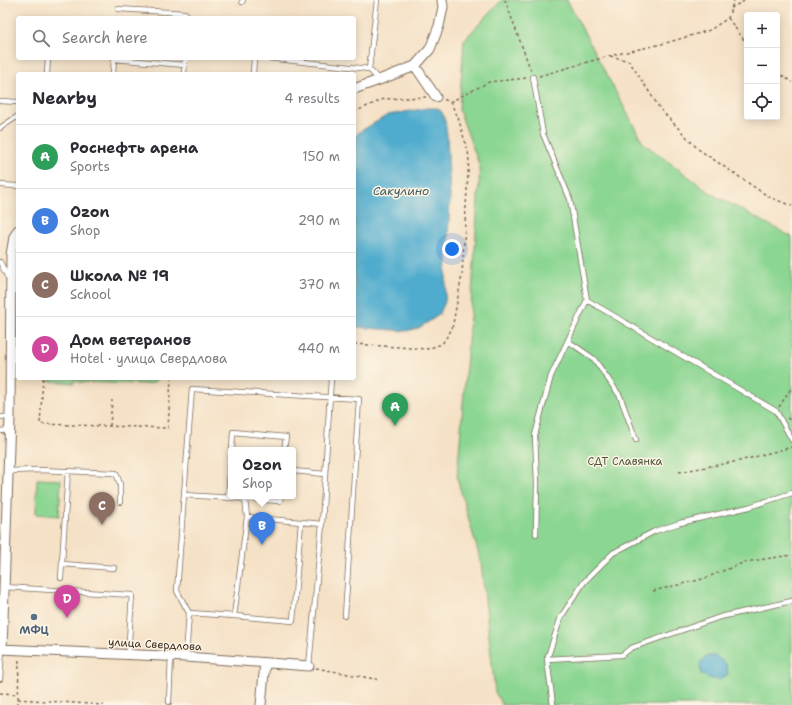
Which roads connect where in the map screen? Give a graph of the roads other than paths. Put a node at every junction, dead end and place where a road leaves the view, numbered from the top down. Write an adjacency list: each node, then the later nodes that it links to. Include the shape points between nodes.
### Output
1 (377, 0): 13 (lane)
2 (442, 0): 12 (street, via 443,7 437,32 430,49)
3 (118, 9): 4 (lane, via 185,12)
4 (188, 16)
5 (48, 60): 14 (lane)
6 (114, 60): 15 (lane)
7 (126, 60): 11 (lane)
8 (185, 60): 11 (lane)
9 (254, 60): 17 (lane)
10 (286, 60): 13 (lane)
11 (184, 65): 16 (lane)
12 (415, 66): 19 (street); 21 (street)
13 (369, 69): 19 (lane)
14 (48, 72)
15 (113, 72)
16 (184, 72)
17 (253, 72)
18 (534, 77): 31 (lane, via 543,134 570,200)
19 (379, 80): 20 (street)
20 (356, 88)
21 (436, 97)
22 (0, 101): 23 (lane)
23 (16, 102)
24 (16, 117): 25 (lane)
25 (0, 128)
26 (0, 185): 27 (lane)
27 (16, 186)
28 (16, 234): 30 (street, via 11,255)
29 (0, 262): 30 (lane)
30 (11, 283): 36 (street)
31 (587, 300): 32 (lane); 40 (lane, via 776,411)
32 (568, 341): 39 (lane, via 594,359 620,396); 56 (lane, via 551,376 535,435)
33 (331, 380): 34 (lane)
34 (330, 397): 46 (lane); 48 (lane, via 192,389); 64 (lane, via 359,399)
35 (0, 417): 36 (lane)
36 (10, 417): 37 (street)
37 (10, 430): 38 (lane); 44 (street)
38 (0, 431)
39 (636, 440)
40 (792, 440)
41 (232, 447): 42 (lane, via 233,432 286,436)
42 (284, 447)
43 (68, 470): 44 (lane); 52 (lane, via 116,473 120,484); 57 (lane)
44 (9, 471): 60 (street)
45 (296, 471): 46 (lane)
46 (325, 474): 55 (lane)
47 (792, 493): 69 (lane, via 655,531 614,553 584,582 562,617)
48 (184, 495): 49 (lane); 62 (lane, via 177,591)
49 (228, 498)
50 (245, 499): 51 (lane); 53 (lane)
51 (280, 499)
52 (120, 502)
53 (247, 517): 54 (lane); 63 (lane)
54 (301, 522): 55 (lane); 63 (lane, via 294,621)
55 (322, 524): 71 (lane)
56 (536, 534)
57 (62, 564): 58 (lane); 59 (lane)
58 (114, 568)
59 (61, 578)
60 (4, 586): 65 (street); 66 (lane, via 132,595)
61 (792, 601): 69 (lane, via 720,617 631,648 622,655)
62 (189, 613): 63 (lane); 68 (lane)
63 (234, 616)
64 (345, 616)
65 (1, 649): 66 (street, улица Свердлова); 72 (lane)
66 (128, 654): 67 (street, улица Свердлова)
67 (171, 656): 68 (street, улица Свердлова); 73 (lane)
68 (186, 657): 70 (street, улица Свердлова)
69 (547, 659): 75 (lane)
70 (266, 663): 71 (street, улица Свердлова); 74 (street)
71 (309, 666)
72 (0, 679)
73 (169, 702)
74 (261, 705)
75 (553, 705)

